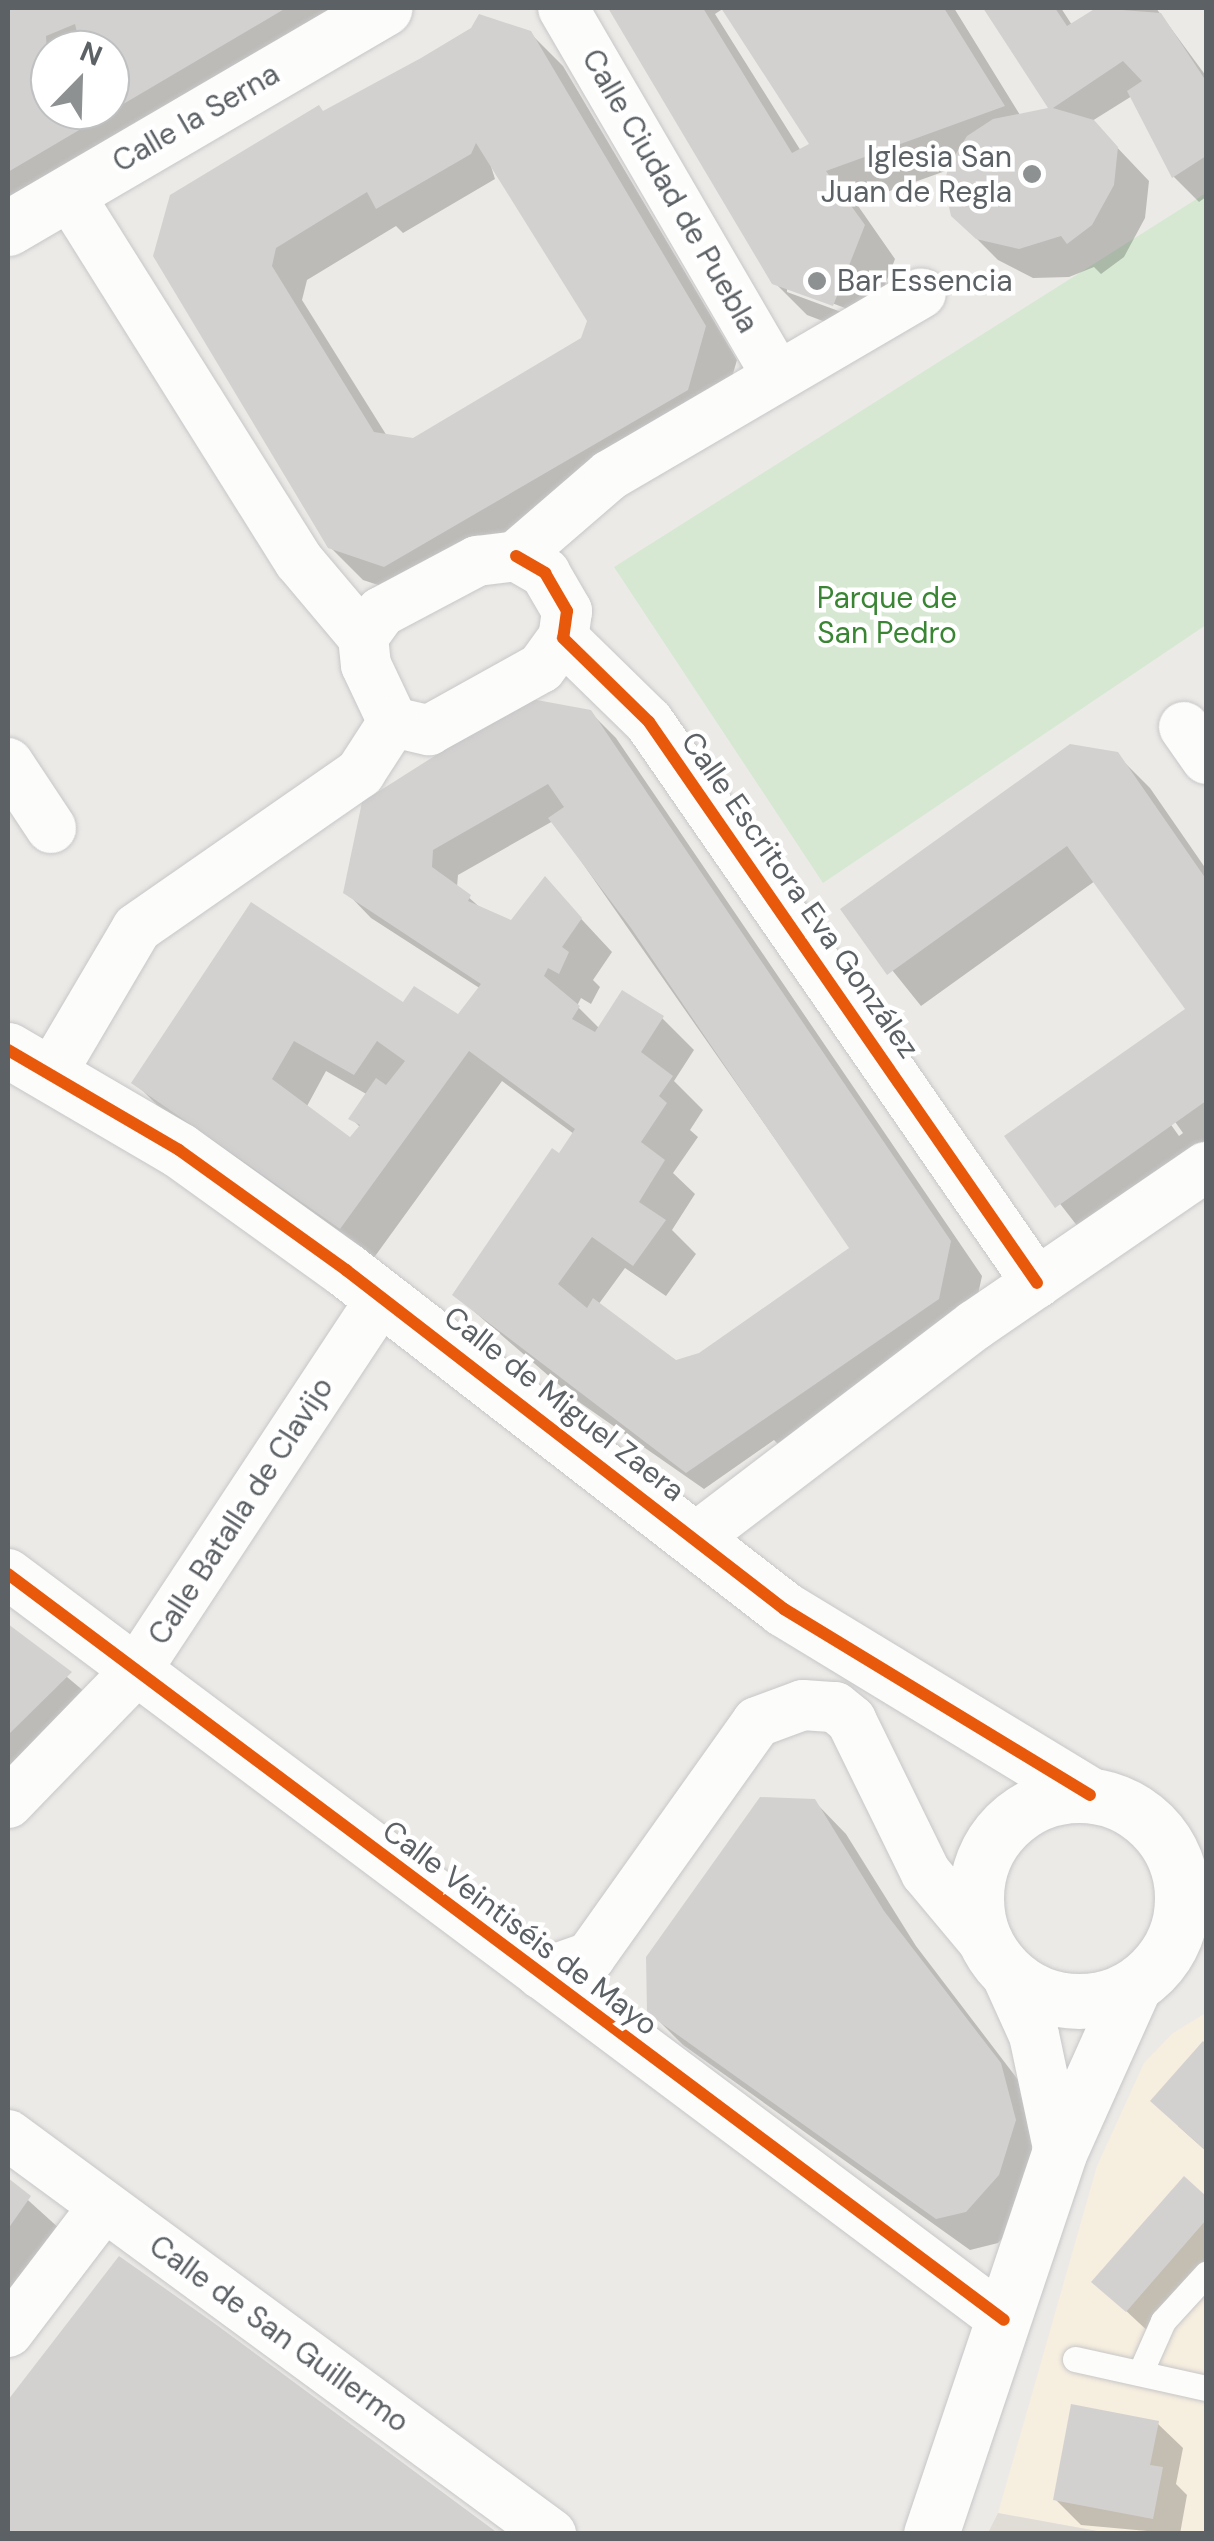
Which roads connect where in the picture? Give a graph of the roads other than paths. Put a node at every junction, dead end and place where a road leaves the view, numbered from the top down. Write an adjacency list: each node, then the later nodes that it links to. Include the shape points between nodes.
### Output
1 (385, 8): 3 (street, Calle la Serna)
2 (563, 8): 6 (street, Calle Ciudad de Puebla)
3 (68, 194): 4 (street, Calle la Serna); 8 (street, via 299,561)
4 (8, 228)
5 (921, 293): 6 (street)
6 (776, 375): 7 (street, via 610,475)
7 (516, 556): 8 (street, via 477,561 381,612); 9 (street, via 546,573 566,611)
8 (363, 636): 10 (street, via 366,665)
9 (563, 638): 10 (street, via 542,668 429,730); 15 (street, Calle Escritora Eva González, via 649,722)
10 (393, 722): 13 (street, via 360,772 137,928)
11 (8, 763): 12 (street)
12 (51, 828)
13 (29, 1062): 16 (street, Calle de Miguel Zaera, via 179,1150)
14 (1206, 1167): 15 (street)
15 (1037, 1283): 17 (street)
16 (382, 1297): 17 (street, Calle de Miguel Zaera); 19 (street, Calle Batalla de Clavijo)
17 (694, 1539): 20 (street, Calle de Miguel Zaera, via 838,1646)
18 (8, 1574): 19 (street, Calle Veintiséis de Mayo)
19 (135, 1672): 21 (street, Calle Batalla de Clavijo); 26 (street, Calle Veintiséis de Mayo)
20 (1090, 1795): 22 (street, via 1123,1805); 24 (street, via 1029,1808 985,1853 976,1883)
21 (8, 1803)
22 (1150, 1824): 23 (street); 27 (street, via 1180,1875 1182,1904 1177,1933)
23 (1206, 1850)
24 (996, 1958): 26 (street, via 926,1873 851,1720 835,1708 803,1705 758,1722 590,1957); 27 (street, via 1056,1999 1086,2001); 29 (street, via 1034,2035)
25 (1206, 1962): 27 (street)
26 (541, 1974): 32 (street, Calle Veintiséis de Mayo)
27 (1138, 1983): 29 (street)
28 (8, 2134): 30 (street, Calle de San Guillermo)
29 (1059, 2153): 32 (street)
30 (104, 2206): 33 (street); 37 (street, Calle de San Guillermo)
31 (1206, 2274): 35 (lane, via 1162,2321)
32 (1004, 2320): 38 (street)
33 (8, 2332)
34 (1076, 2360): 35 (lane)
35 (1140, 2373): 36 (lane)
36 (1206, 2388)
37 (551, 2534)
38 (931, 2534)

